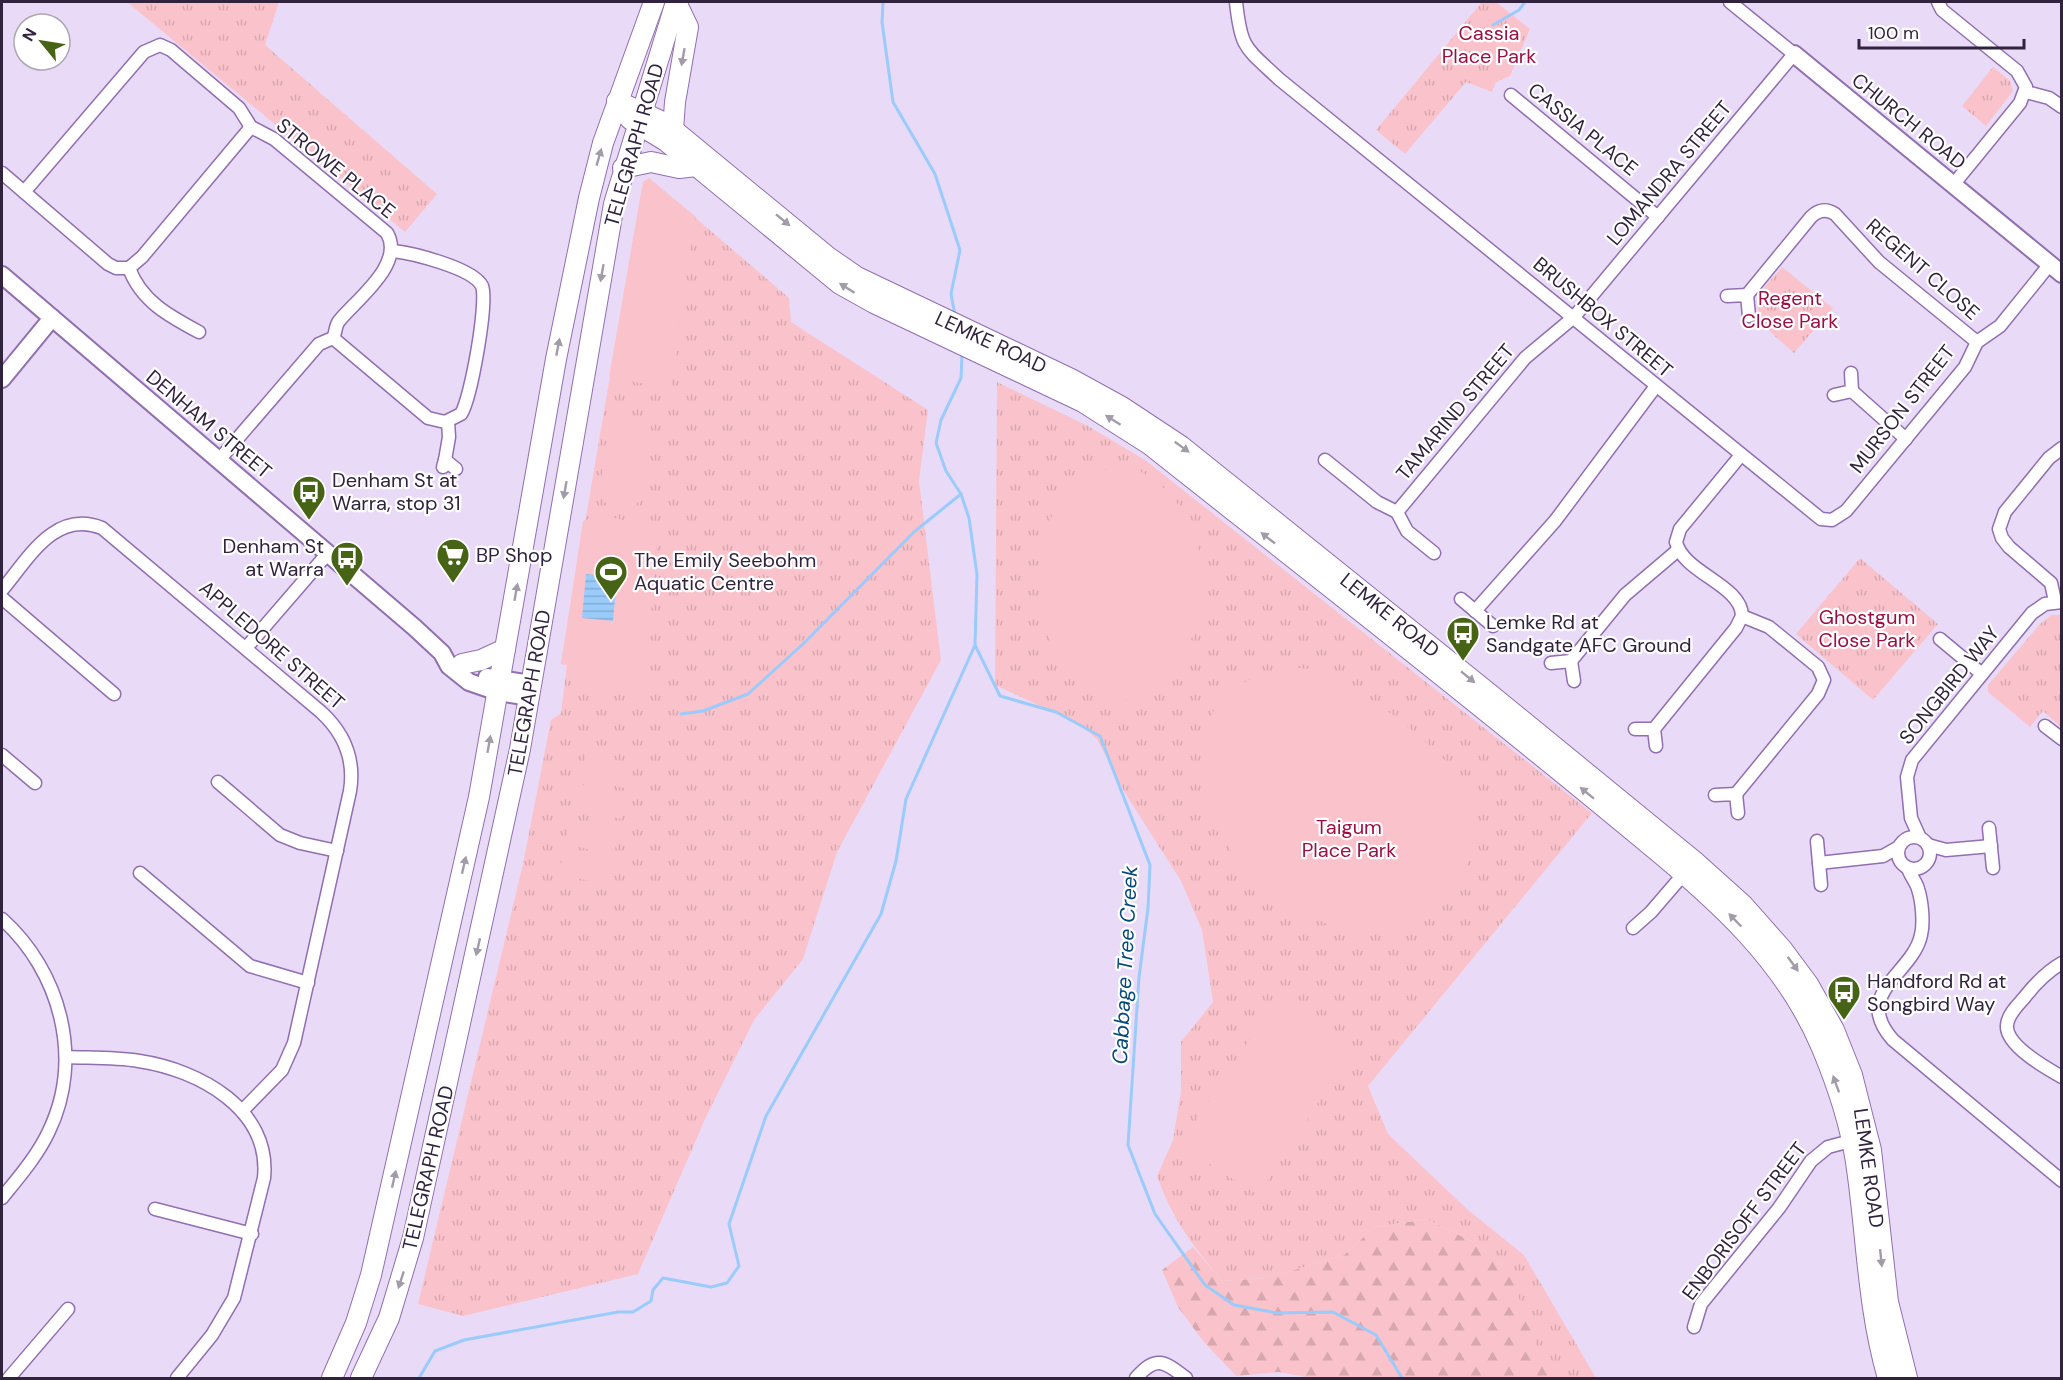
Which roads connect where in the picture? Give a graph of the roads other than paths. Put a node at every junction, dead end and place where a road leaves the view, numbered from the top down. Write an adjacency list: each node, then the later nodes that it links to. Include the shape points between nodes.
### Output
1 (654, 2): 9 (main road, TELEGRAPH ROAD)
2 (676, 2): 11 (main road, TELEGRAPH ROAD); 13 (main road, one-way to 13, via 688,27)
3 (1236, 2): 28 (street, BRUSHBOX STREET, via 1244,45 1278,79)
4 (1730, 2): 6 (street, CHURCH ROAD)
5 (1938, 2): 7 (street, via 1942,10 2021,75)
6 (1794, 54): 17 (street, CHURCH ROAD); 19 (street, LOMANDRA STREET)
7 (2026, 92): 10 (street, via 2049,98); 17 (street)
8 (1511, 95): 19 (street, CASSIA PLACE)
9 (615, 106): 11 (main road, LEMKE ROAD); 59 (main road, TELEGRAPH ROAD, one-way to 9, via 564,315 594,175)
10 (2061, 107)
11 (640, 117): 13 (main road, LEMKE ROAD); 14 (main road, LEMKE ROAD); 15 (main road, TELEGRAPH ROAD)
12 (251, 127): 18 (street, via 239,108 214,86 171,50 156,45 144,52); 20 (street, STROWE PLACE, via 274,139 384,229); 21 (street, STROWE PLACE)
13 (673, 130): 26 (main road, LEMKE ROAD, one-way to 26, via 828,257)
14 (696, 166): 15 (main road, via 679,168 651,162); 26 (main road, LEMKE ROAD, one-way to 14, via 859,295 820,270)
15 (623, 168): 67 (main road, TELEGRAPH ROAD, one-way to 67)
16 (2, 173): 18 (street)
17 (1953, 184): 22 (street, CHURCH ROAD)
18 (24, 192): 21 (street, via 108,264)
19 (1658, 217): 28 (street, LOMANDRA STREET)
20 (393, 251): 31 (street, STROWE PLACE, via 386,268 338,323); 38 (street, via 412,253 469,274 484,291 466,404 461,414)
21 (129, 268): 30 (street, via 143,294 170,316)
22 (2056, 269): 32 (street, MURSON STREET, via 2000,326)
23 (2, 275): 29 (street, DENHAM STREET)
24 (1747, 295): 25 (street); 27 (street); 32 (street, REGENT CLOSE, via 1811,217 1827,210 1879,262)
25 (1726, 296)
26 (892, 304): 90 (main road, LEMKE ROAD, via 1004,356 1149,444)
27 (1749, 316)
28 (1574, 317): 35 (street, BRUSHBOX STREET); 45 (street, TAMARIND STREET, via 1525,358)
29 (52, 318): 34 (street); 42 (street, DENHAM STREET)
30 (199, 332)
31 (333, 338): 38 (street, via 424,415 437,422); 42 (street, STROWE PLACE, via 319,344)
32 (1977, 342): 39 (street, MURSON STREET, via 1968,363)
33 (1851, 373): 36 (street)
34 (2, 380)
35 (1656, 386): 41 (street, BRUSHBOX STREET); 54 (street, via 1555,521)
36 (1852, 391): 37 (street); 39 (street)
37 (1834, 395)
38 (448, 422): 44 (street, via 444,464)
39 (1906, 439): 46 (street, MURSON STREET, via 1846,511)
40 (2061, 448): 53 (street, via 2005,512 1999,529 2009,547 2049,580)
41 (1741, 454): 46 (street, BRUSHBOX STREET, via 1812,514); 47 (street, via 1680,529 1676,538)
42 (219, 460): 48 (street, DENHAM STREET)
43 (1324, 460): 45 (street, via 1377,502)
44 (456, 470)
45 (1396, 512): 49 (street, via 1407,531)
46 (1829, 520)
47 (1678, 550): 55 (street, via 1736,599); 61 (street, via 1625,595)
48 (328, 553): 58 (street); 60 (street, DENHAM STREET)
49 (1434, 553)
50 (2, 590): 58 (street, APPLEDORE STREET, via 52,532 73,524 95,525 115,536)
51 (2, 598): 68 (street)
52 (1461, 600): 54 (street)
53 (2058, 602): 64 (street, SONGBIRD WAY, via 2036,610)
54 (1475, 611): 56 (street)
55 (1742, 616): 71 (street); 77 (street, via 1769,627 1818,668 1824,680 1818,694)
56 (1493, 626)
57 (1940, 639): 64 (street)
58 (246, 648): 85 (street, APPLEDORE STREET, via 329,719 346,746 352,779)
59 (505, 649): 63 (main road); 66 (main road, TELEGRAPH ROAD)
60 (442, 653): 63 (street, DENHAM STREET); 66 (street, DENHAM STREET, via 449,666 474,685)
61 (1571, 661): 62 (street); 65 (street)
62 (1551, 663)
63 (462, 664): 66 (street, DENHAM STREET)
64 (1982, 674): 80 (street, SONGBIRD WAY, via 1909,766)
65 (1574, 681)
66 (499, 686): 67 (street, DENHAM STREET); 111 (main road, TELEGRAPH ROAD, one-way to 66, via 356,1323 381,1236 479,797)
67 (530, 691): 112 (main road, TELEGRAPH ROAD, one-way to 112, via 491,890 405,1268 389,1318)
68 (114, 694)
69 (2045, 726): 72 (street)
70 (1635, 729): 71 (street)
71 (1654, 729): 73 (street)
72 (2061, 739)
73 (1656, 746)
74 (2, 755): 76 (street)
75 (218, 782): 85 (street, via 280,835)
76 (34, 783)
77 (1736, 794): 78 (street); 79 (street)
78 (1715, 795)
79 (1738, 813)
80 (1911, 818): 83 (street, SONGBIRD WAY); 87 (street, SONGBIRD WAY)
81 (1989, 828): 84 (street)
82 (1816, 841): 88 (street)
83 (1924, 842): 86 (street); 87 (street); 89 (street)
84 (1991, 846): 86 (street); 91 (street)
85 (337, 850): 98 (street, APPLEDORE STREET)
86 (1946, 850): 89 (street)
87 (1904, 853): 88 (street); 89 (street); 94 (street)
88 (1819, 863): 93 (street)
89 (1926, 863): 94 (street)
90 (1689, 867): 96 (street); 102 (main road, LEMKE ROAD, via 1787,984 1820,1044)
91 (1993, 868)
92 (140, 873): 98 (street, via 250,966)
93 (1821, 885)
94 (1918, 888): 103 (street, via 1921,938 1885,987 1880,1012 1886,1029 1893,1041)
95 (2, 918): 99 (street, via 33,954 51,986 61,1017)
96 (1633, 928)
97 (2061, 963): 100 (street, via 2035,985 2007,1023 2009,1037 2016,1045)
98 (308, 984): 101 (street, APPLEDORE STREET, via 287,1063)
99 (66, 1057): 101 (street, via 128,1060 170,1069 212,1088); 104 (street, via 63,1087 48,1133)
100 (2061, 1077)
101 (242, 1111): 106 (street, via 260,1138 265,1165)
102 (1860, 1139): 108 (street, ENBORISOFF STREET, via 1828,1148 1811,1161 1779,1208 1701,1304); 115 (main road, LEMKE ROAD, via 1873,1322); 116 (main road, LEMKE ROAD, one-way to 116, via 1888,1302)
103 (2061, 1181)
104 (2, 1198)
105 (155, 1209): 106 (street)
106 (252, 1234): 110 (street, via 228,1311)
107 (68, 1309): 109 (street)
108 (1694, 1327)
109 (9, 1378)
110 (177, 1378)
111 (332, 1378)
112 (361, 1378)
113 (1136, 1378): 114 (street, via 1157,1362 1167,1364)
114 (1186, 1378)
115 (1888, 1378)
116 (1907, 1378)

